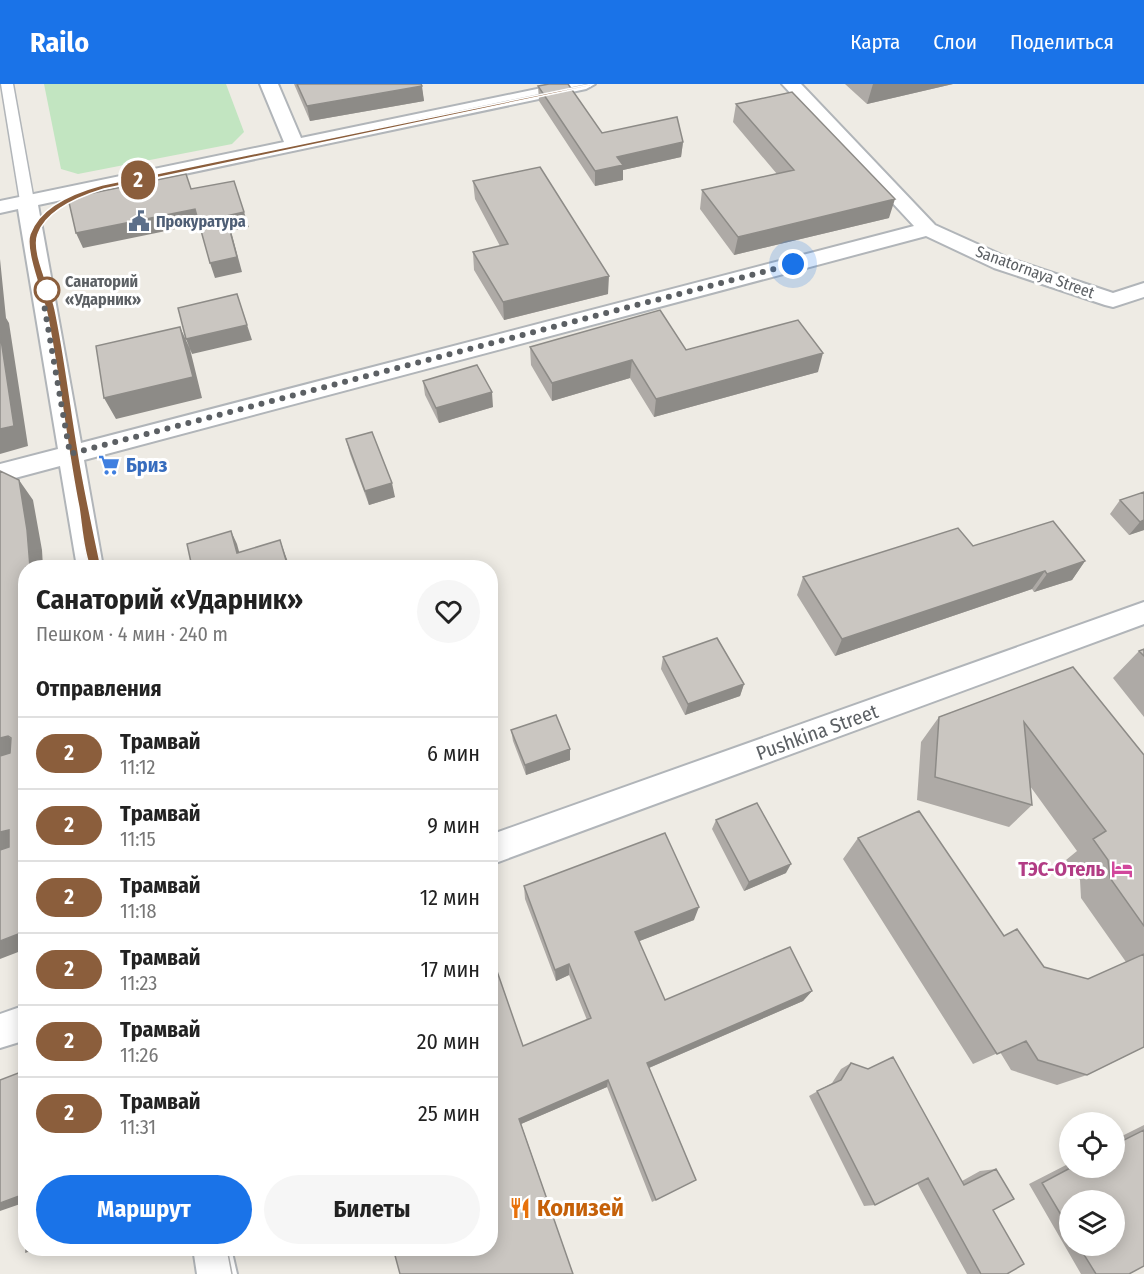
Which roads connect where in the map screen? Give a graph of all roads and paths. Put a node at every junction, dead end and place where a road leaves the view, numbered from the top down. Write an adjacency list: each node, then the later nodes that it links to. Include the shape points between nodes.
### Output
1 (7, 84): 6 (street)
2 (269, 84): 5 (street)
3 (586, 84): 5 (street)
4 (791, 84): 8 (street, Sanatornaya Street)
5 (295, 145): 6 (street)
6 (27, 201): 7 (street); 10 (street)
7 (0, 207)
8 (928, 229): 9 (street, Sanatornaya Street, via 1001,263 1113,300); 10 (street)
9 (1144, 290)
10 (70, 454): 11 (street); 12 (street)
11 (0, 473)
12 (89, 560)
13 (1144, 613): 14 (street, Pushkina Street)
14 (498, 847)
15 (18, 1025): 16 (street)
16 (0, 1032)
17 (214, 1256): 18 (street)
18 (217, 1274)

